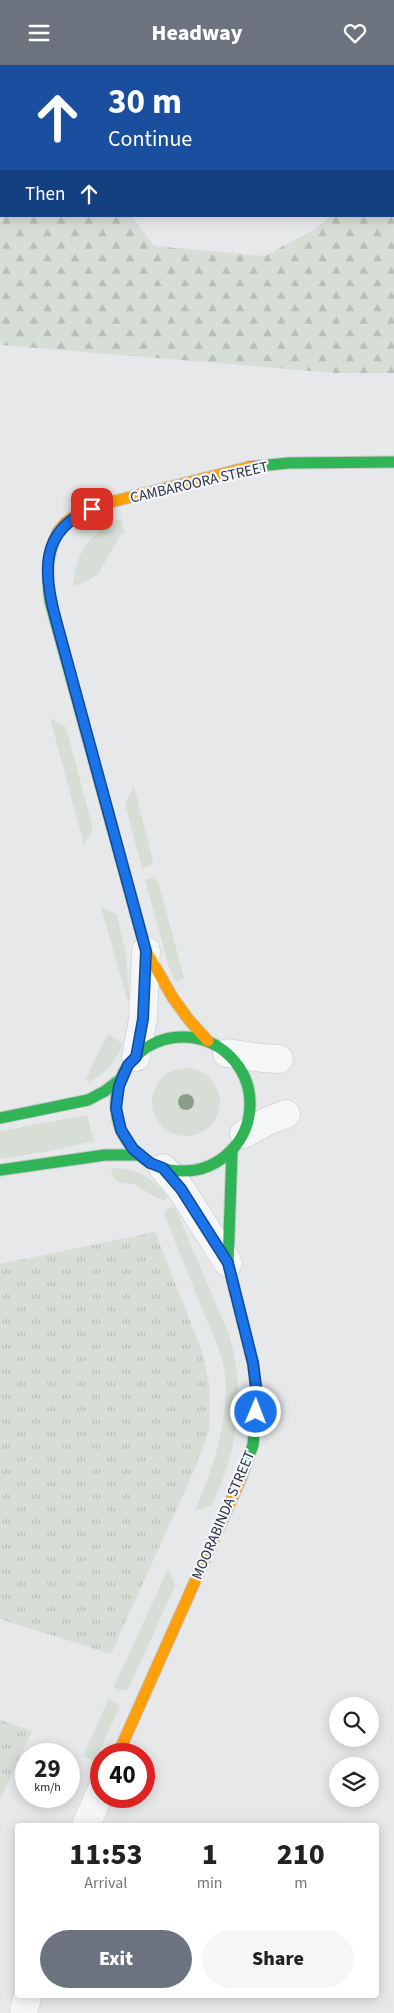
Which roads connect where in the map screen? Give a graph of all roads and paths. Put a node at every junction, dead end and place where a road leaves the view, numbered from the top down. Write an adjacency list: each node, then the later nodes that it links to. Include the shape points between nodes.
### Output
1 (394, 462): 2 (street, CAMBAROORA STREET, via 289,463 250,467 103,504 65,523 54,541 48,561 50,601)
2 (146, 951): 3 (street, CAMBAROORA STREET, via 168,993 191,1024); 5 (street, CAMBAROORA STREET, via 143,1019)
3 (217, 1047): 4 (street); 5 (street, via 186,1037 164,1039 144,1049); 8 (street, via 242,1070 250,1090 250,1113)
4 (279, 1059)
5 (129, 1068): 7 (street, via 105,1091 88,1100); 9 (street, via 119,1086 116,1108 121,1130 133,1149)
6 (286, 1114): 8 (street, via 268,1121)
7 (0, 1119)
8 (238, 1143): 9 (street, via 214,1165 193,1171 171,1171); 11 (street, MOORABINDA STREET)
9 (151, 1161): 10 (street, via 105,1155); 11 (street, via 181,1189)
10 (0, 1170)
11 (228, 1263): 12 (street, MOORABINDA STREET, via 253,1363 257,1395 253,1445 237,1491)
12 (123, 1743)
13 (94, 1808): 14 (street)
14 (87, 1823)

